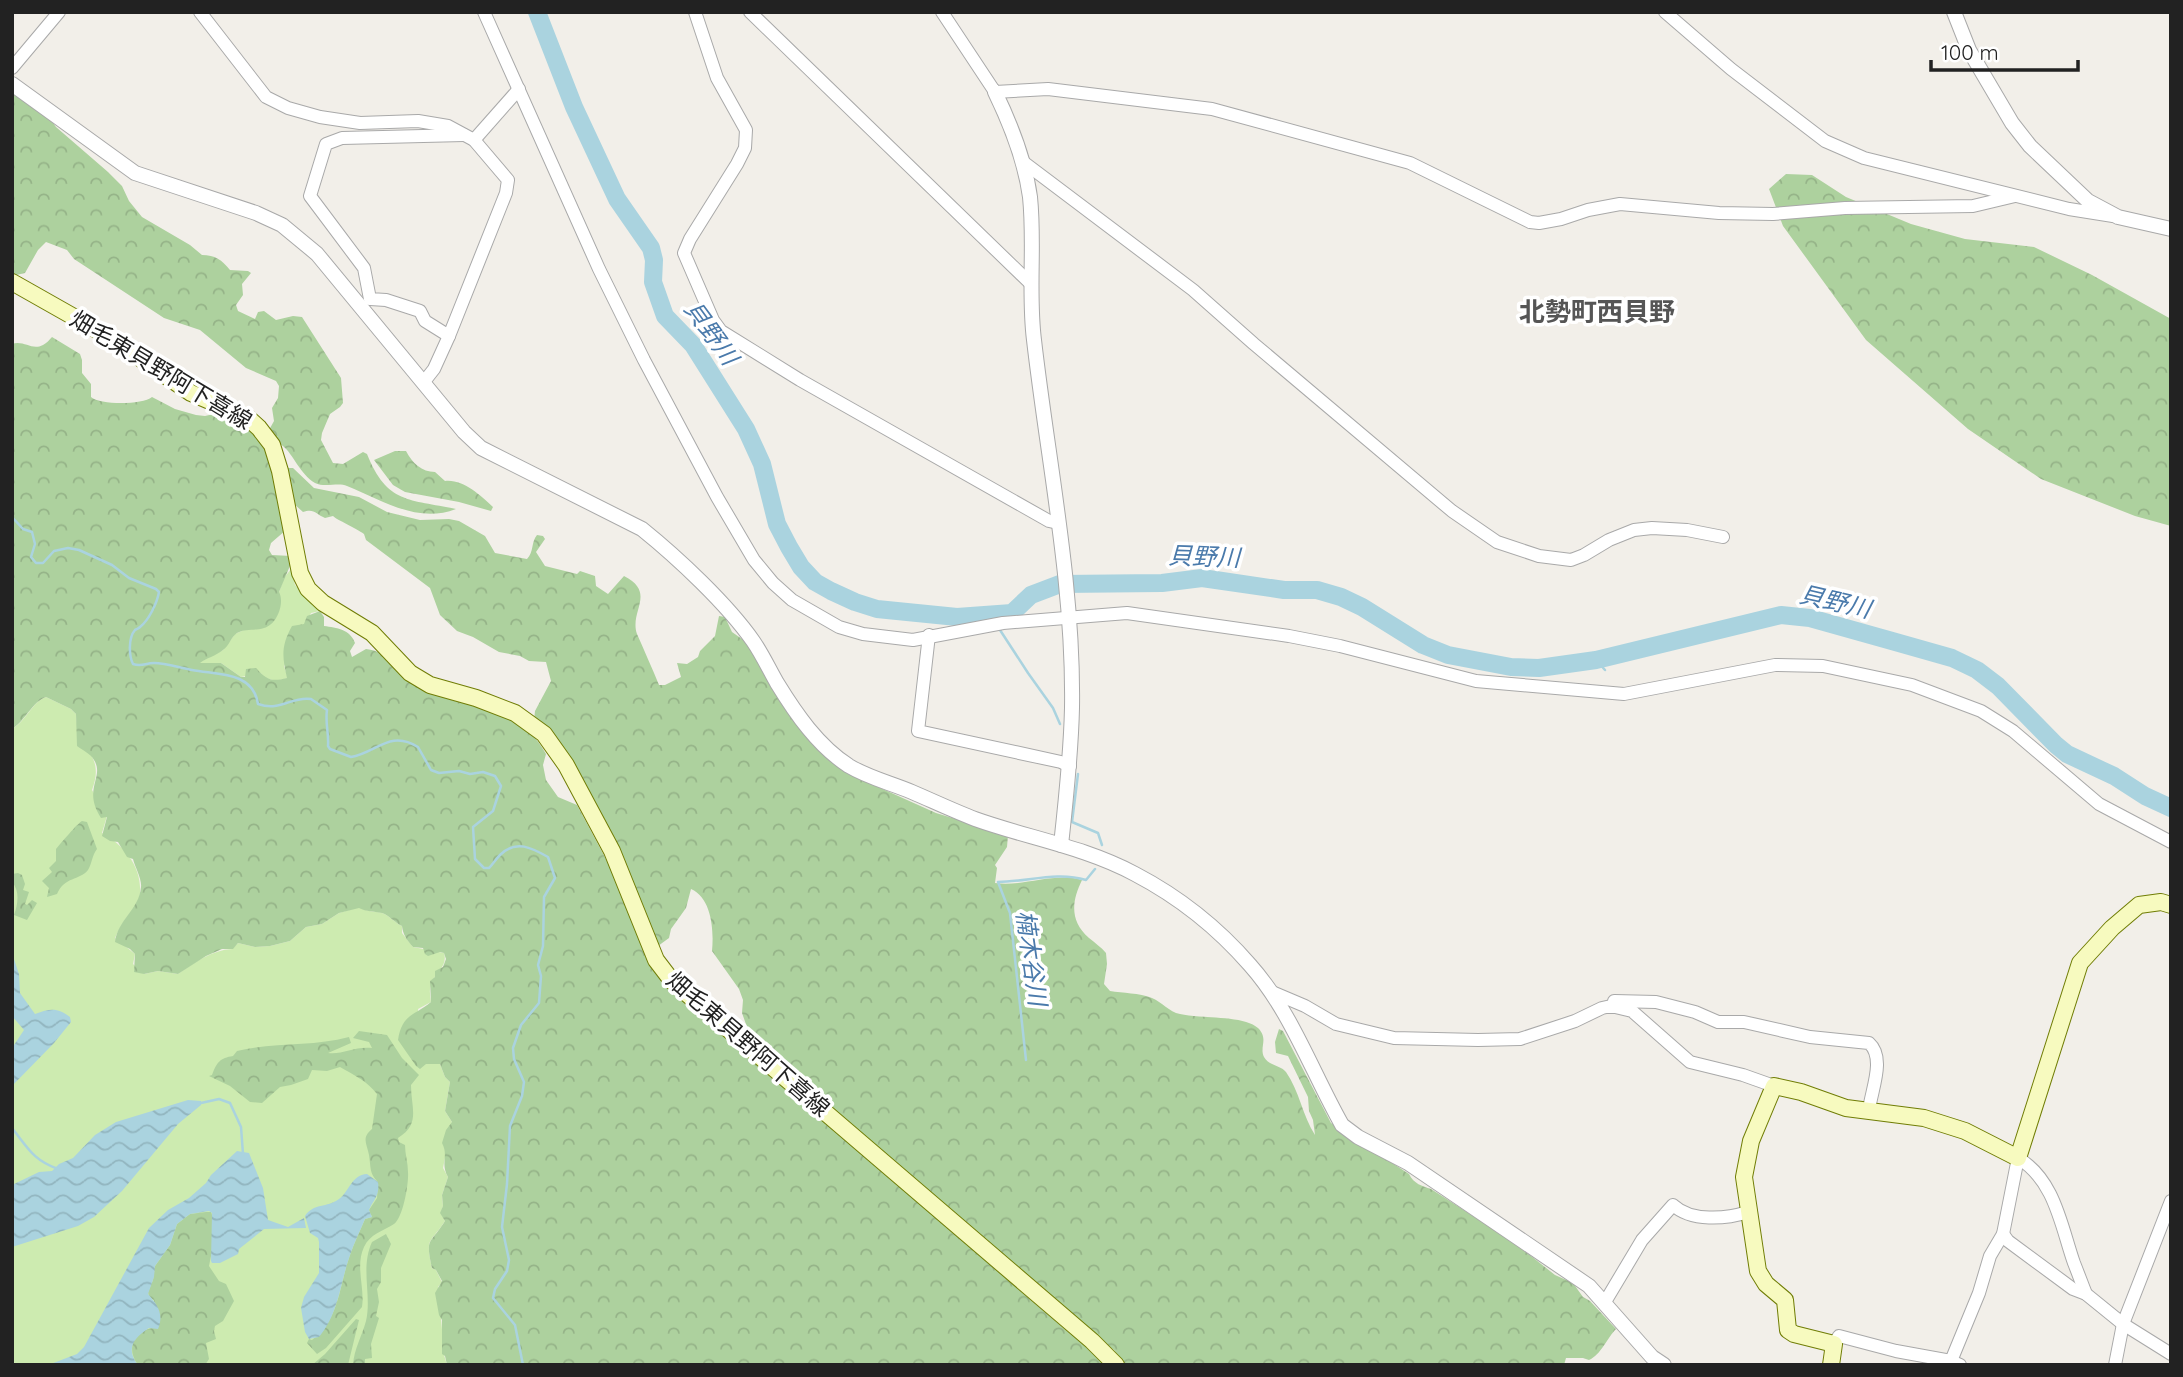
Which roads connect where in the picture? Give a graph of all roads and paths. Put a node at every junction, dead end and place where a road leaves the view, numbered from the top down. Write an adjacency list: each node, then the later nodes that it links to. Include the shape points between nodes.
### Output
1 (59, 12): 9 (street)
2 (200, 12): 13 (street, via 260,93 288,108 360,123 448,125)
3 (484, 12): 11 (street)
4 (695, 12): 22 (street, via 716,78 746,130 745,149 684,253 720,331)
5 (750, 12): 19 (street)
6 (942, 12): 12 (street)
7 (1665, 12): 15 (street, via 1825,141 1864,158)
8 (1954, 12): 16 (street, via 1969,50 2030,146 2088,201)
9 (12, 68)
10 (12, 83): 21 (street, via 135,173 282,225 317,254)
11 (519, 89): 13 (street); 25 (street, via 644,360 754,560 792,600 839,627 914,640)
12 (995, 92): 14 (street); 15 (street, via 1048,89 1212,109 1410,163 1539,223 1620,204 1773,214 1973,206)
13 (471, 137): 20 (street, via 508,180); 20 (street, via 332,141 326,144 310,196 363,268 370,299 420,311 425,321)
14 (1022, 161): 19 (street, via 1030,196); 23 (street, via 1193,290 1442,502 1497,542 1539,556 1572,560 1634,530 1687,530)
15 (2015, 196): 16 (street)
16 (2118, 217): 17 (street)
17 (2171, 229)
18 (12, 282): 44 (main road, 畑毛東貝野阿下喜線, via 111,338 191,393 247,417 259,428 276,458 300,573 308,589 372,633 410,673 430,685 515,713 544,734 612,851 656,960 672,981)
19 (1030, 284): 22 (street)
20 (449, 336): 21 (street)
21 (423, 383): 28 (street, via 481,448 642,529 660,544 739,623 800,718 824,747 848,765 976,819)
22 (1058, 523): 24 (street)
23 (1723, 537)
24 (1067, 617): 25 (street); 26 (street); 27 (street, via 1127,614 1272,633 1466,680 1599,693 1624,694 1775,665 1823,666 1873,675 1959,701 1994,718 2099,804)
25 (929, 635): 26 (street, via 918,731)
26 (1070, 766): 28 (street)
27 (2171, 842)
28 (1060, 845): 30 (street, via 1134,873 1192,909 1224,937)
29 (2171, 905): 34 (main road, via 2139,905 2080,963)
30 (1272, 992): 31 (street, via 1336,1024 1394,1038 1520,1038); 39 (street, via 1342,1125 1490,1218 1590,1286)
31 (1602, 1008): 32 (street, via 1632,1011 1690,1062); 33 (street, via 1614,1001 1656,1002 1718,1022 1744,1022 1810,1037 1869,1043 1877,1063)
32 (1774, 1086): 33 (main road, via 1846,1108); 36 (main road, via 1745,1166)
33 (1869, 1110): 34 (main road, via 1913,1115 1965,1131)
34 (2018, 1158): 37 (street); 38 (street, via 2051,1195)
35 (2171, 1201): 40 (street)
36 (1748, 1212): 39 (street, via 1690,1215 1673,1205 1642,1240); 41 (main road, via 1758,1271 1785,1300 1788,1330)
37 (2003, 1234): 38 (street, via 2073,1289); 43 (street, via 1990,1256)
38 (2086, 1294): 40 (street)
39 (1605, 1302): 45 (street)
40 (2123, 1324): 42 (street); 47 (street)
41 (1834, 1345): 43 (street, via 1839,1336); 46 (main road)
42 (2171, 1354)
43 (1955, 1363)
44 (1116, 1365)
45 (1664, 1365)
46 (1831, 1365)
47 (2115, 1365)

